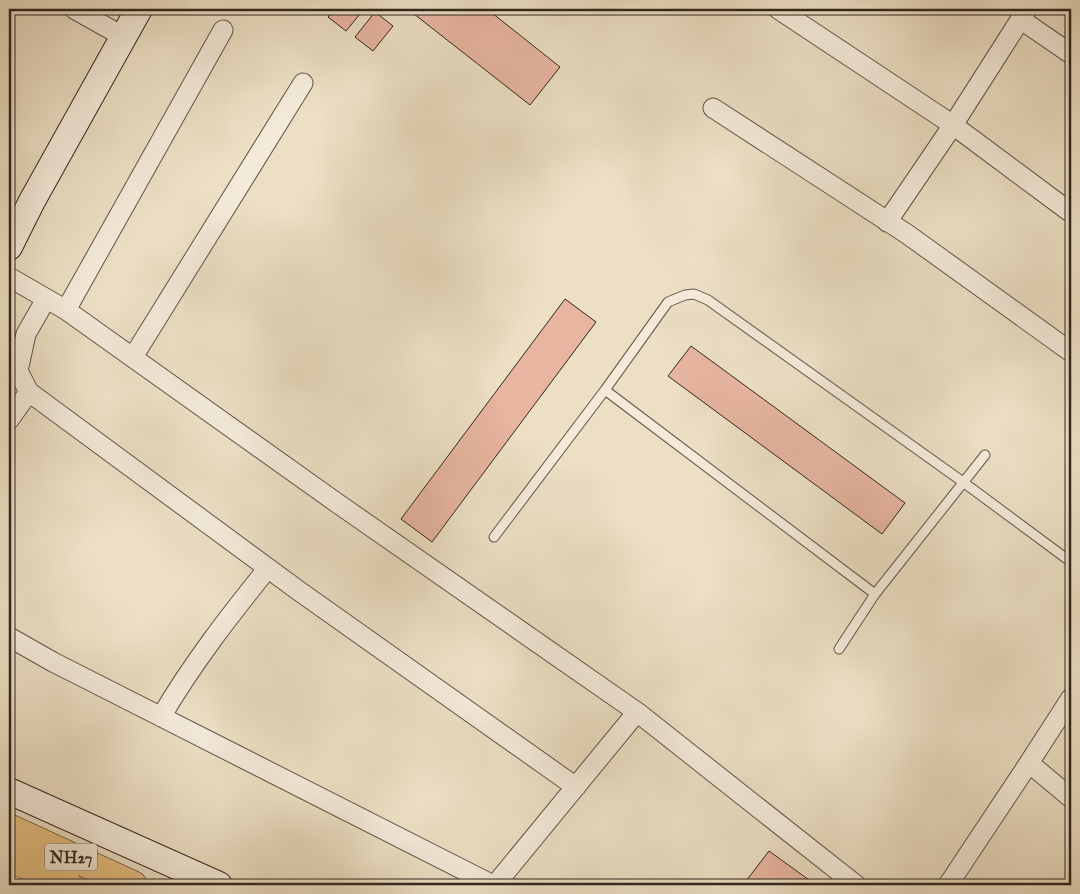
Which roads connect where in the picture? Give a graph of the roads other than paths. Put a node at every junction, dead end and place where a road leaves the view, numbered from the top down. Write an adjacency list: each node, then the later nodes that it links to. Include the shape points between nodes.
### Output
1 (74, 9): 6 (street)
2 (139, 9): 6 (street)
3 (778, 9): 10 (street)
4 (1023, 14): 7 (street); 10 (street)
5 (224, 30): 16 (street)
6 (124, 36): 13 (street)
7 (1071, 54)
8 (303, 82): 18 (street)
9 (713, 108): 12 (street)
10 (953, 125): 11 (street); 12 (street)
11 (1070, 212)
12 (887, 222): 17 (street)
13 (9, 247)
14 (9, 277): 15 (street)
15 (46, 299): 16 (street); 20 (street, via 26,334 18,371)
16 (66, 310): 18 (street)
17 (1071, 352)
18 (133, 357): 31 (street)
19 (605, 390): 23 (lane, via 668,302 685,294 694,294 708,300); 24 (lane); 27 (lane)
20 (29, 392): 21 (street); 26 (street)
21 (9, 420)
22 (985, 455): 23 (lane)
23 (963, 482): 25 (lane); 27 (lane)
24 (494, 537)
25 (1071, 562)
26 (268, 568): 32 (street, via 234,609); 34 (street)
27 (875, 594): 29 (lane)
28 (9, 637): 32 (street)
29 (839, 649)
30 (1071, 698): 33 (street)
31 (637, 712): 34 (street); 43 (street)
32 (161, 717): 42 (street)
33 (1029, 762): 36 (street); 44 (street)
34 (576, 787): 42 (street)
35 (9, 791): 41 (street)
36 (1071, 798)
37 (9, 828): 40 (highway, NH27)
38 (9, 857): 39 (highway, NH27)
39 (68, 885)
40 (133, 885)
41 (219, 885)
42 (494, 885)
43 (856, 885)
44 (948, 885)

